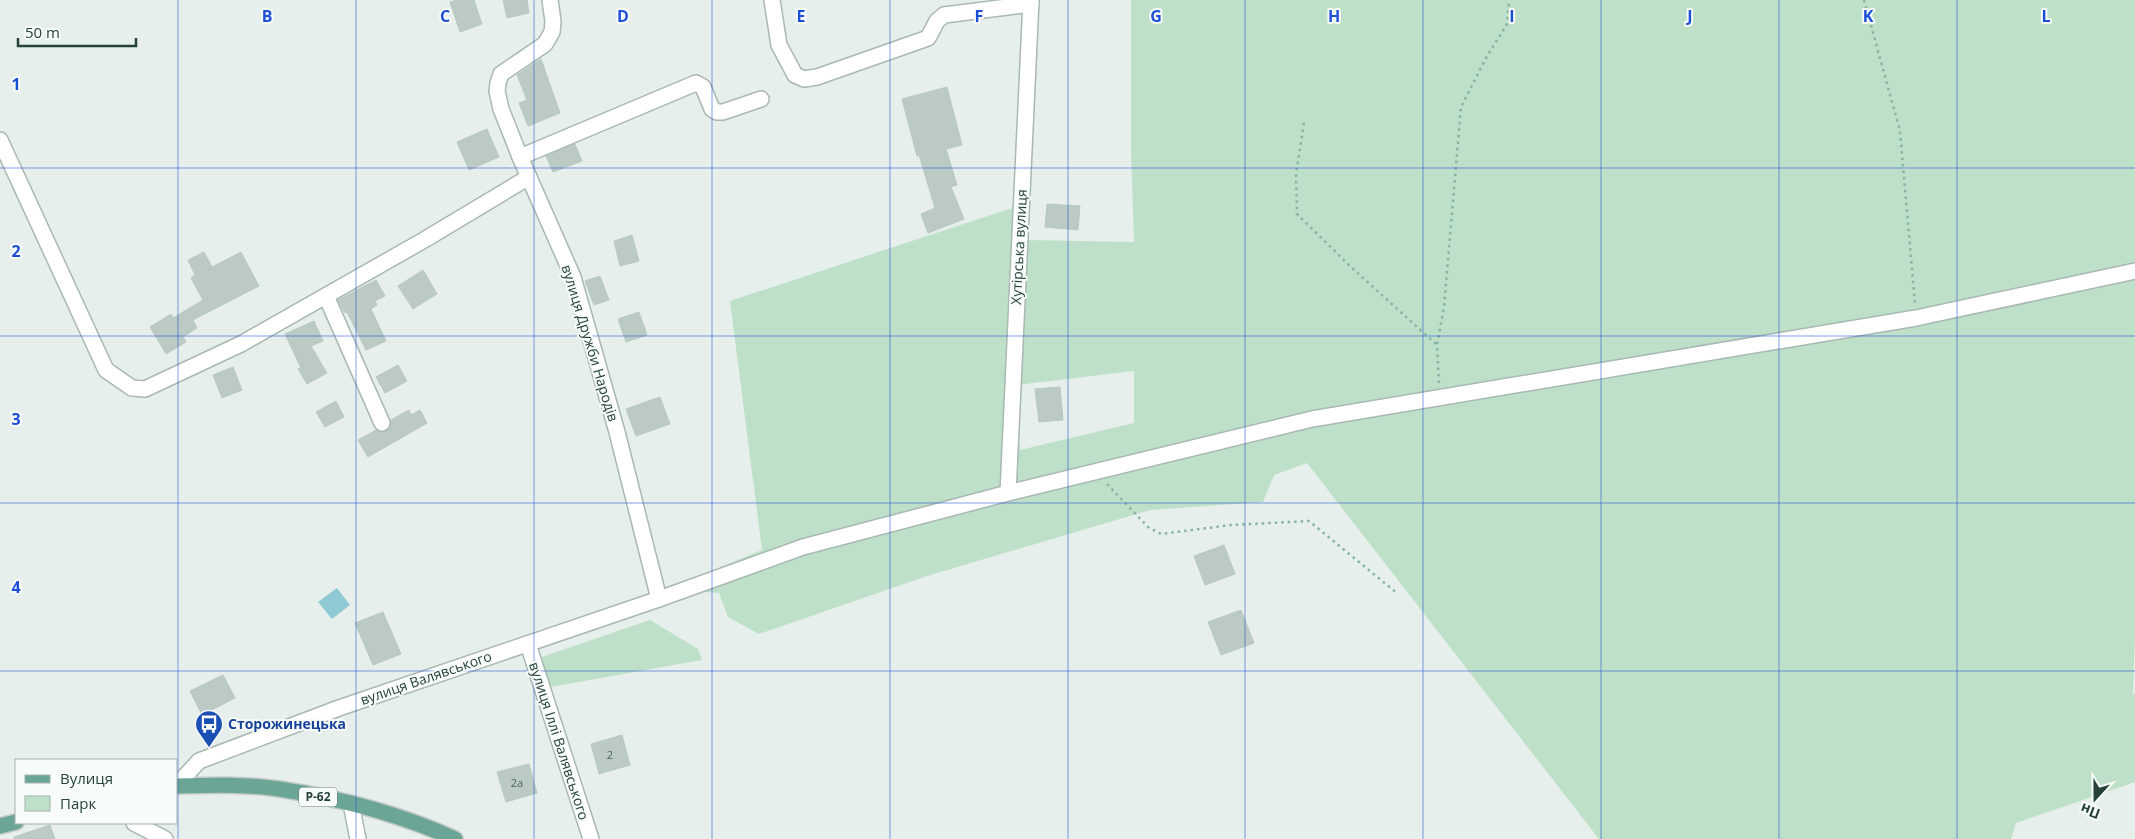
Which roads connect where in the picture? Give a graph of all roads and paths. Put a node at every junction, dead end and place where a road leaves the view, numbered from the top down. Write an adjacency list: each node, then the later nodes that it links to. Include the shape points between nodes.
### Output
1 (550, 0): 9 (street, вулиця Дружби Народів, via 552,32 545,44 501,74 498,82 501,109)
2 (772, 0): 5 (street, via 779,45 795,75 804,79 928,38 936,21 944,15)
3 (1509, 0): 14 (path, via 1507,24 1461,107 1444,307)
4 (1864, 0): 13 (path, via 1900,131)
5 (1031, 2): 18 (street, Хутірська вулиця)
6 (761, 99): 9 (street, via 717,112 712,109 703,88 696,83)
7 (1304, 123): 14 (path, via 1296,174 1297,214)
8 (0, 140): 12 (street, via 106,370 132,388 144,390 202,364)
9 (520, 157): 10 (street, вулиця Дружби Народів)
10 (529, 177): 12 (street); 20 (street, вулиця Дружби Народів, via 573,277 617,432)
11 (2135, 270): 13 (street, вулиця Валявського)
12 (326, 296): 16 (street)
13 (1916, 318): 15 (street, вулиця Валявського)
14 (1437, 345): 15 (path)
15 (1440, 396): 17 (street, вулиця Валявського, via 1312,419)
16 (382, 423)
17 (1096, 472): 18 (street, вулиця Валявського); 19 (path, via 1148,527 1161,534 1231,525 1309,521)
18 (1008, 493): 20 (street, вулиця Валявського, via 803,547)
19 (1398, 594)
20 (659, 599): 21 (street, вулиця Валявського)
21 (528, 644): 22 (street, вулиця Валявського, via 339,708 199,761); 31 (street, вулиця Іллі Валявського)
22 (178, 784)
23 (178, 786): 24 (main road, Р-62, via 278,788)
24 (351, 804): 29 (street); 30 (main road, Р-62)
25 (15, 822): 27 (main road)
26 (136, 824): 28 (street)
27 (0, 826)
28 (165, 839)
29 (358, 839)
30 (455, 839)
31 (591, 839)

